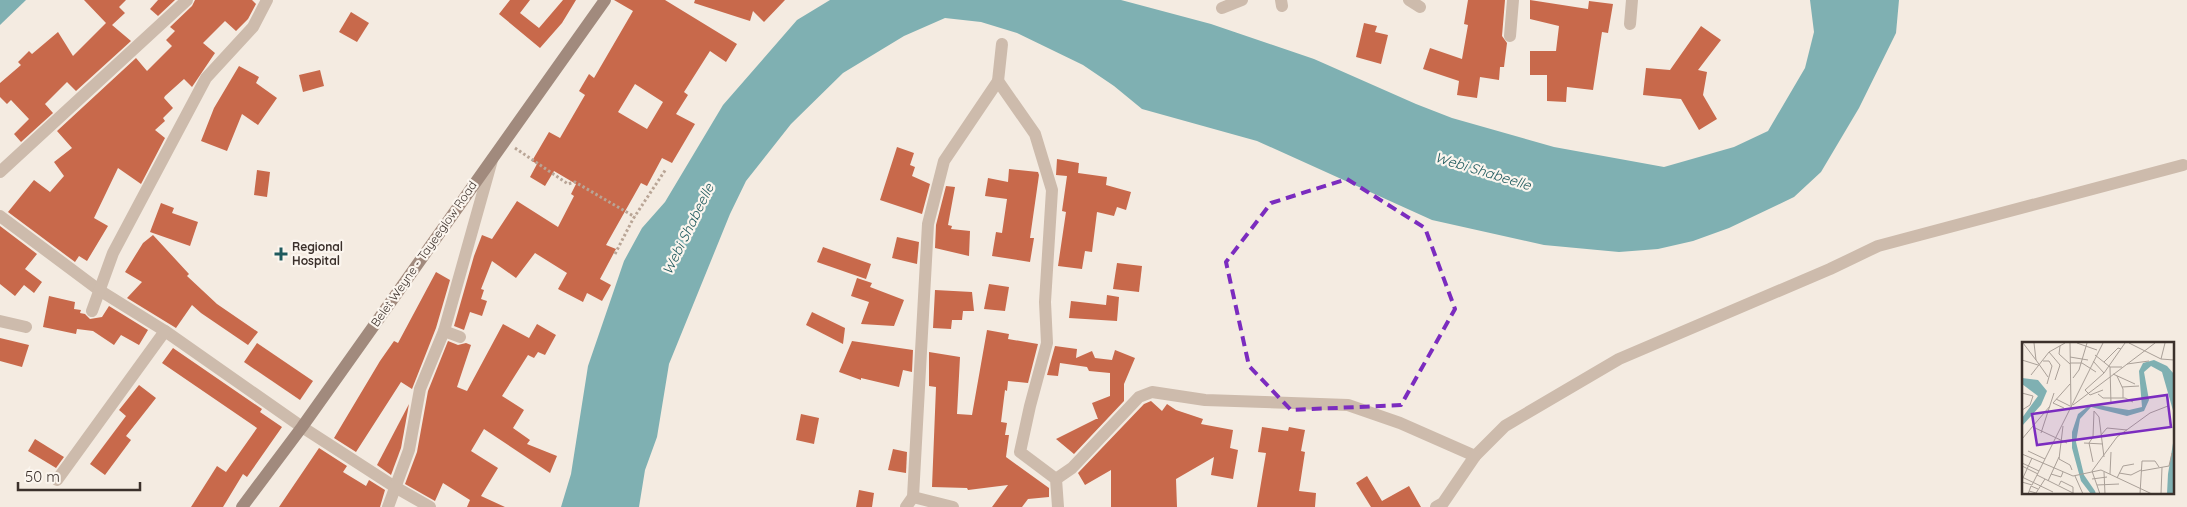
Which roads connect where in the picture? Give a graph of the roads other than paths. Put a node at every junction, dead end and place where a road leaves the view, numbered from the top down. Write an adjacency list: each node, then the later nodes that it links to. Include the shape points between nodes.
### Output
1 (187, 0): 14 (street)
2 (267, 0): 16 (street, via 253,27 206,78 113,253)
3 (605, 0): 12 (main road, Belet Weyne - Tayeeglow Road)
4 (1242, 0): 7 (street)
5 (1513, 0): 9 (street)
6 (1632, 0): 8 (street)
7 (1222, 8)
8 (1630, 24)
9 (1510, 36)
10 (1002, 44): 11 (street)
11 (998, 81): 25 (street, via 1035,134 1052,190 1047,343 1020,452); 28 (street, via 944,161 928,224)
12 (493, 155): 21 (street); 23 (main road, Belet Weyne - Tayeeglow Road)
13 (2183, 165): 24 (street, via 1878,246 1619,359 1505,426)
14 (0, 172)
15 (0, 216): 16 (street)
16 (99, 290): 17 (street); 20 (street)
17 (92, 311)
18 (0, 321): 19 (street)
19 (26, 327)
20 (165, 331): 23 (street); 26 (street)
21 (444, 331): 22 (street); 27 (street, via 420,390 410,450)
22 (460, 337)
23 (302, 427): 27 (street); 29 (main road, Belet Weyne - Tayeeglow Road)
24 (1474, 456): 25 (street, via 1400,423 1348,406 1205,400 1152,392 1138,397 1072,468); 34 (street, via 1443,503)
25 (1056, 478): 33 (street)
26 (57, 480)
27 (395, 487): 30 (street); 31 (street)
28 (910, 502): 32 (street)
29 (242, 507)
30 (388, 507)
31 (430, 507)
32 (953, 507)
33 (1058, 507)
34 (1436, 507)

